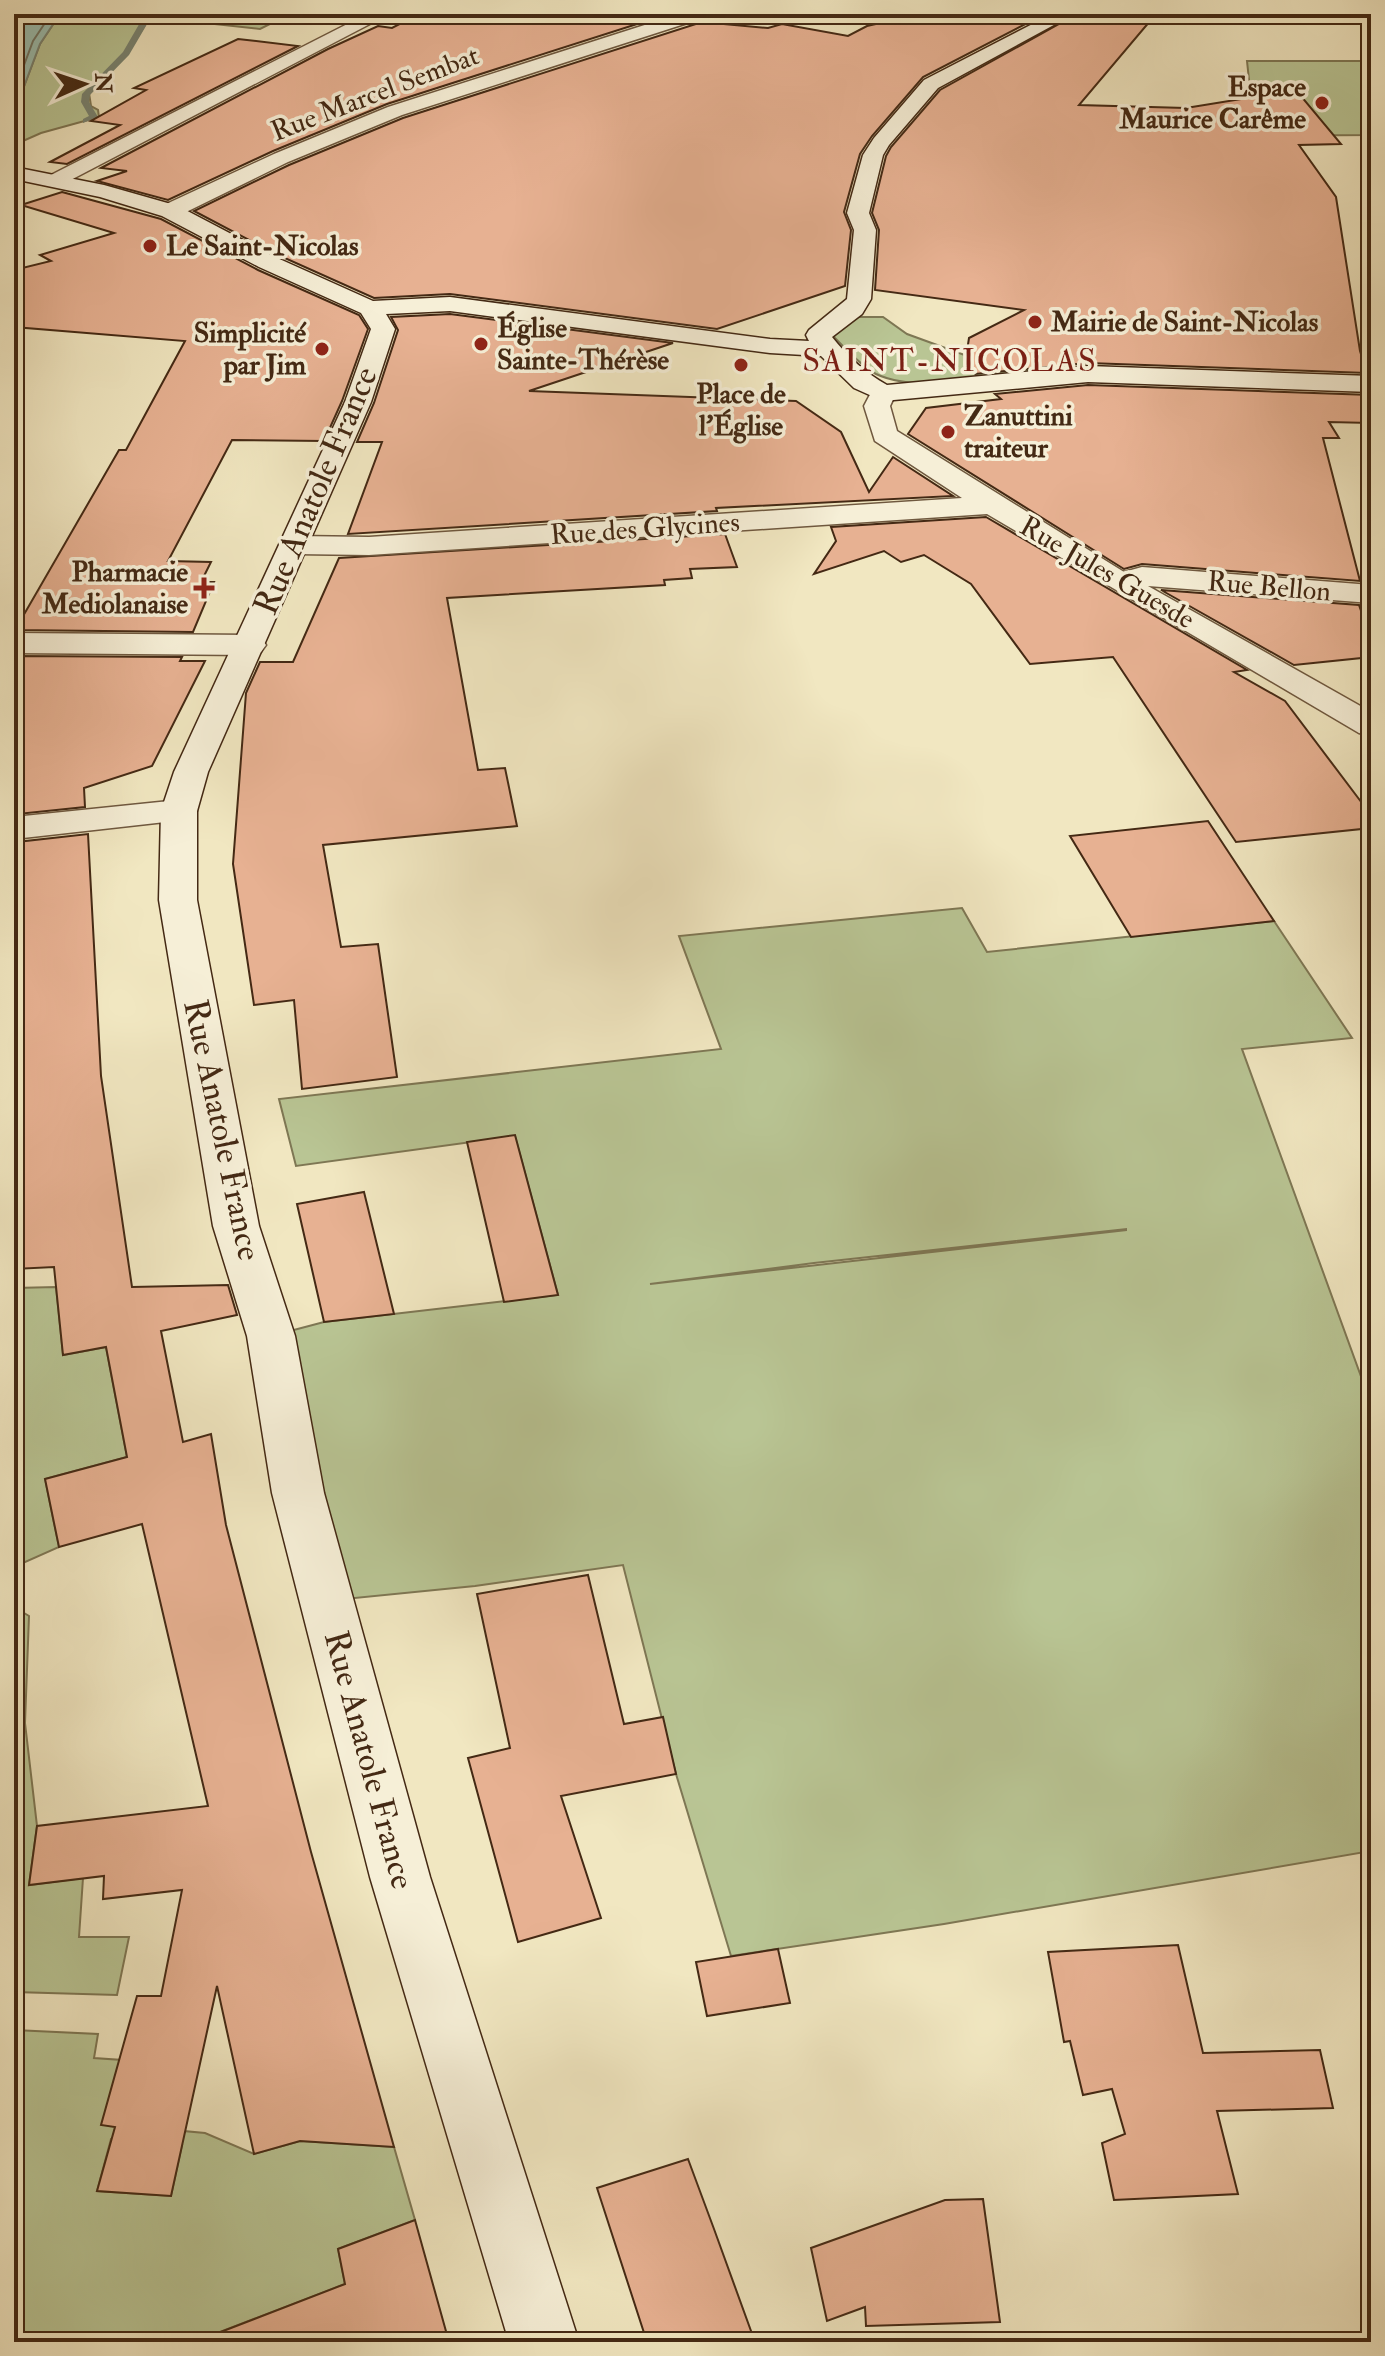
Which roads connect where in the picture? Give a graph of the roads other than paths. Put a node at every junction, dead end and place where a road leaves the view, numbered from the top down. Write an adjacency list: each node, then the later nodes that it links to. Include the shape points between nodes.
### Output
1 (380, 14): 5 (street)
2 (697, 14): 6 (street, Rue Marcel Sembat, via 395,111)
3 (1065, 14): 8 (street, via 931,84 881,142 858,213 865,230 862,286 853,309 818,335)
4 (14, 173): 5 (street)
5 (56, 180): 6 (street)
6 (170, 211): 7 (street)
7 (370, 308): 8 (street, via 450,304); 12 (street, Rue Anatole France, via 383,329 358,402)
8 (827, 349): 10 (street, via 859,382)
9 (1371, 384): 10 (street, via 1088,374)
10 (883, 393): 11 (street, Rue Jules Guesde, via 877,406 885,435)
11 (993, 505): 12 (street, Rue des Glycines, via 369,546); 13 (street, Rue Jules Guesde)
12 (296, 545): 16 (street, Rue Anatole France)
13 (1121, 582): 14 (street, Rue Bellon, via 1142,576); 17 (street, Rue Jules Guesde)
14 (1371, 594)
15 (14, 643): 16 (street)
16 (250, 645): 18 (street, Rue Anatole France, via 206,734)
17 (1371, 726)
18 (179, 811): 19 (street); 20 (street, Rue Anatole France, via 178,900 208,1080 236,1226 271,1336 298,1493 400,1877)
19 (14, 828)
20 (544, 2342)

